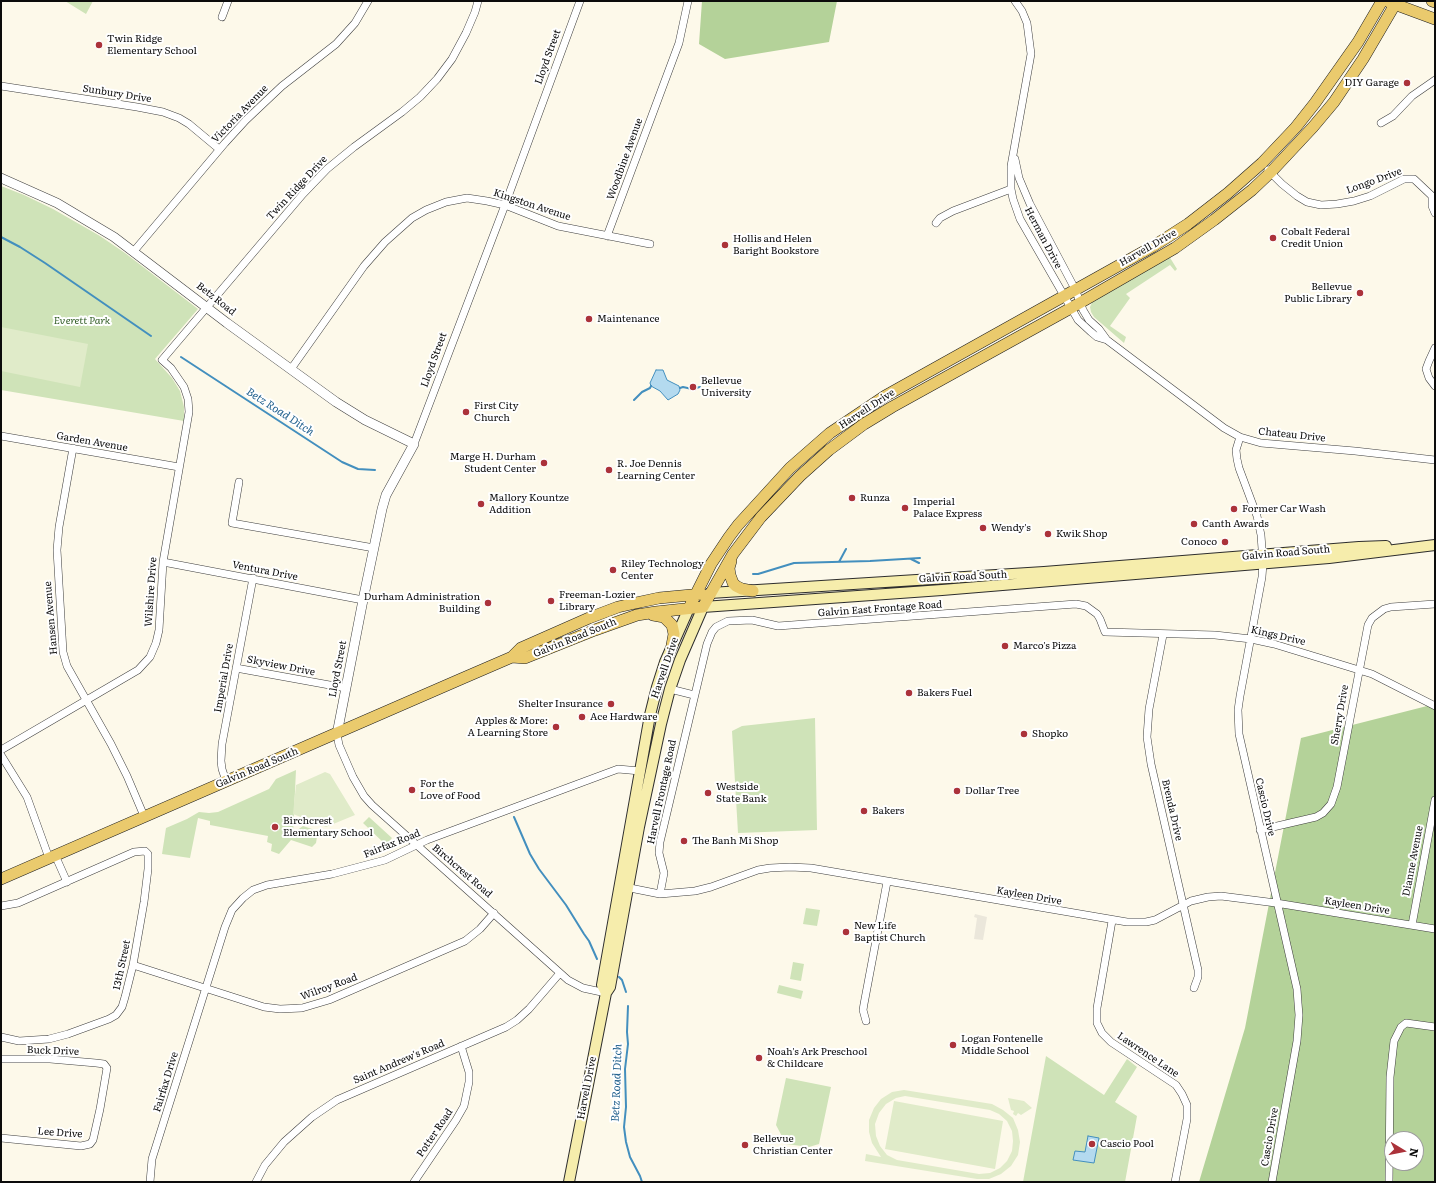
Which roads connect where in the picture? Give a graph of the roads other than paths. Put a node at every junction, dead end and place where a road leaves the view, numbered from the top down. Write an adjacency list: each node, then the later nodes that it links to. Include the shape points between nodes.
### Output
1 (228, 1): 9 (street)
2 (368, 1): 14 (street, Victoria Avenue, via 336,44 287,81)
3 (478, 1): 30 (street, Twin Ridge Drive, via 466,33 452,59 437,79 420,98 327,169)
4 (580, 1): 21 (street, Lloyd Street)
5 (688, 1): 24 (street, Woodbine Avenue, via 679,43)
6 (1015, 1): 15 (street, Herman Drive, via 1027,23 1030,54)
7 (1382, 1): 16 (main road, Harvell Drive, via 1326,89 1296,127)
8 (1393, 2): 10 (main road); 17 (main road, Harvell Drive, via 1363,58 1334,102)
9 (222, 17)
10 (1435, 19)
11 (1435, 80): 13 (street)
12 (1, 86): 14 (street, Sunbury Drive, via 163,112 189,124)
13 (1381, 123)
14 (219, 149): 26 (street, Victoria Avenue)
15 (1014, 149): 19 (street, Herman Drive); 27 (street, Herman Drive, via 1016,167 1030,204)
16 (1262, 162): 17 (street, Longo Drive); 27 (main road, Harvell Drive, via 1188,224)
17 (1271, 172): 20 (street, Longo Drive, via 1297,196 1307,202 1321,204 1337,204 1370,196 1404,179 1414,179); 29 (main road, Harvell Drive, via 1195,235)
18 (1, 178): 26 (street, Betz Road, via 64,207)
19 (1011, 189): 23 (street, via 953,211); 28 (street, Herman Drive, via 1020,219)
20 (1434, 195): 22 (street, via 1432,206)
21 (505, 205): 24 (street, Kingston Avenue, via 558,226); 35 (street, Kingston Avenue, via 467,198 446,202 412,218 385,242 364,266); 39 (street, Lloyd Street)
22 (1435, 213)
23 (936, 223)
24 (607, 236): 25 (street, Kingston Avenue)
25 (650, 244)
26 (134, 251): 30 (street, Betz Road)
27 (1076, 290): 28 (main road, Harvell Drive); 29 (street, Herman Drive)
28 (1064, 297): 31 (street, Herman Drive); 52 (main road, Harvell Drive, via 885,396 830,433 790,468 738,525 720,549)
29 (1081, 301): 31 (main road, Harvell Drive); 32 (street, Chateau Drive, via 1089,320)
30 (207, 306): 34 (street, Twin Ridge Drive); 35 (street, Betz Road)
31 (1070, 308): 32 (street, Chateau Drive, via 1090,332); 46 (main road, Harvell Drive, via 864,424 800,476 761,517)
32 (1107, 340): 38 (street, Chateau Drive, via 1224,428)
33 (1435, 348): 36 (street, via 1426,369)
34 (162, 360): 42 (street, Wilshire Drive, via 184,387 188,399 189,412)
35 (291, 369): 39 (street, Betz Road, via 365,420)
36 (1435, 386)
37 (1, 436): 40 (street, Garden Avenue)
38 (1240, 437): 41 (street, Chateau Drive, via 1261,443); 47 (street, Cascio Drive, via 1236,450 1237,459 1257,516)
39 (414, 444): 45 (street, Lloyd Street, via 386,495)
40 (73, 448): 42 (street, Garden Avenue); 68 (street, Hansen Avenue, via 59,527 58,576 63,652 67,666)
41 (1435, 460)
42 (179, 467): 48 (street, Wilshire Drive)
43 (239, 482): 45 (street, via 232,523)
44 (1430, 546): 47 (main road, Galvin Road South, via 1363,555)
45 (374, 548): 53 (street, Lloyd Street)
46 (733, 554): 50 (main road, via 729,568 731,580 736,586); 51 (main road, Harvell Drive)
47 (1263, 559): 50 (main road, Galvin Road South); 55 (main road, Galvin Road South, via 935,591); 60 (street, Cascio Drive)
48 (163, 562): 49 (street, Ventura Drive); 68 (street, Wilshire Drive, via 159,630 150,657 138,670)
49 (253, 578): 53 (street, Ventura Drive); 63 (street, Imperial Drive)
50 (753, 591): 51 (main road, Galvin Road South)
51 (710, 593): 52 (main road, Galvin Road South); 55 (main road, Harvell Drive)
52 (695, 594): 56 (main road, Harvell Drive); 62 (main road, Galvin Road South, via 618,607 521,648)
53 (363, 600): 65 (street, Lloyd Street)
54 (1435, 604): 64 (street, Sherry Drive, via 1391,607 1375,616 1368,625)
55 (703, 607): 56 (main road, Galvin Road South); 66 (main road, Harvell Drive)
56 (689, 608): 57 (main road, Galvin Road South); 61 (main road, Harvell Drive)
57 (646, 614): 61 (main road, via 668,620 673,629); 62 (main road, Galvin Road South, via 616,622 525,658)
58 (1105, 632): 59 (street, Kings Drive); 67 (street, Galvin East Frontage Road, via 1097,614 1086,606 1076,604 778,626 752,620 732,621 722,624 712,632)
59 (1163, 635): 60 (street, Kings Drive); 87 (street, Brenda Drive, via 1149,709 1147,737)
60 (1251, 639): 64 (street, Kings Drive); 77 (street, Cascio Drive, via 1240,696 1238,723 1241,748)
61 (672, 645): 73 (main road, Harvell Drive, via 657,687)
62 (512, 657): 70 (main road, Galvin Road South)
63 (236, 668): 65 (street, Skyview Drive); 74 (street, Imperial Drive, via 221,754)
64 (1358, 670): 69 (street, Kings Drive, via 1372,674); 77 (street, Sherry Drive, via 1337,787 1331,804 1316,817)
65 (346, 688): 70 (street, Lloyd Street)
66 (670, 689): 67 (street); 83 (main road, Harvell Drive)
67 (694, 695): 84 (street, Harvell Frontage Road, via 660,842 659,853 664,873)
68 (87, 700): 71 (street, Wilshire Drive); 76 (street, Hansen Avenue, via 127,776)
69 (1435, 706)
70 (338, 734): 74 (main road, Galvin Road South); 78 (street, Birchcrest Road, via 344,758 364,796)
71 (1, 750)
72 (1, 755): 79 (street, via 27,797)
73 (640, 771): 78 (street, Fairfax Road, via 618,769); 83 (main road, Harvell Drive)
74 (226, 781): 76 (main road, Galvin Road South)
75 (1435, 800): 90 (street, Dianne Avenue)
76 (144, 816): 79 (main road, Galvin Road South)
77 (1260, 830): 85 (street, Cascio Drive)
78 (416, 845): 88 (street, Birchcrest Road); 94 (street, Fairfax Road, via 385,860 350,871 267,885 248,894 228,918)
79 (52, 856): 80 (main road, Galvin Road South); 81 (street)
80 (1, 879)
81 (67, 882): 86 (street, via 18,903); 92 (street, 13th Street, via 134,852 145,851 148,854 144,902)
82 (887, 882): 84 (street, Kayleen Drive, via 811,868 780,867 758,870 695,892); 89 (street, Kayleen Drive); 97 (street, via 863,1010)
83 (623, 887): 84 (street, Kayleen Drive); 96 (main road, Harvell Drive, via 610,987)
84 (660, 894)
85 (1276, 903): 87 (street, Kayleen Drive, via 1214,896 1198,899); 90 (street, Kayleen Drive); 109 (street, Cascio Drive, via 1297,989 1299,1015)
86 (1, 906)
87 (1184, 906): 89 (street, Kayleen Drive, via 1146,922); 95 (street, Brenda Drive, via 1198,970)
88 (494, 913): 93 (street, Birchcrest Road); 94 (street, Wilroy Road, via 465,941 312,1005 294,1009 272,1008)
89 (1112, 921): 108 (street, Lawrence Lane, via 1097,1008 1097,1023 1111,1042 1176,1085 1182,1094 1187,1105 1187,1118)
90 (1412, 925): 91 (street, Kayleen Drive)
91 (1435, 929)
92 (133, 965): 94 (street, Wilroy Road); 99 (street, 13th Street, via 122,1007 116,1015 49,1039 18,1041)
93 (560, 973): 96 (street, Birchcrest Road, via 583,988); 100 (street, Saint Andrew's Road, via 517,1020)
94 (206, 988): 104 (street, Fairfax Drive, via 152,1159)
95 (1194, 988)
96 (606, 993): 107 (main road, Harvell Drive)
97 (866, 1021)
98 (1435, 1027): 110 (street, via 1406,1023 1394,1040 1390,1063)
99 (1, 1037)
100 (461, 1046): 105 (street, Saint Andrew's Road, via 337,1100 312,1117 284,1142 265,1165); 106 (street, Potter Road, via 469,1072 464,1106)
101 (1, 1059): 102 (street, Buck Drive, via 50,1059 104,1064 107,1068)
102 (98, 1118): 103 (street, Lee Drive, via 93,1140 90,1144 81,1146)
103 (1, 1138)
104 (150, 1182)
105 (256, 1182)
106 (414, 1182)
107 (569, 1182)
108 (1175, 1182)
109 (1272, 1182)
110 (1390, 1182)

